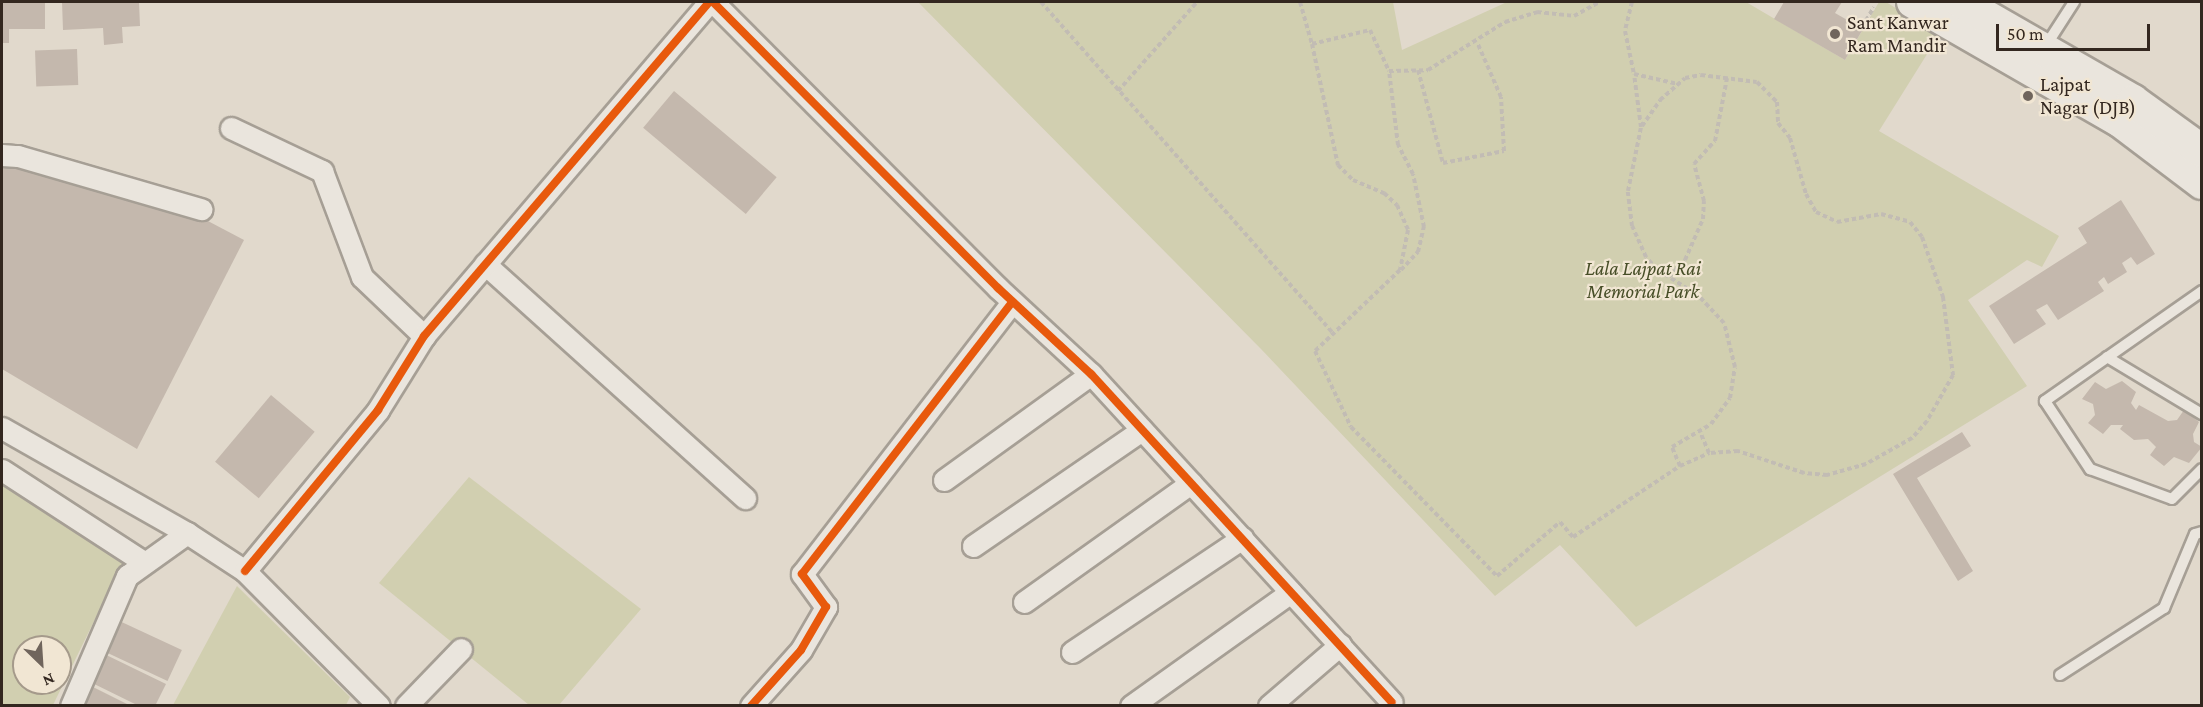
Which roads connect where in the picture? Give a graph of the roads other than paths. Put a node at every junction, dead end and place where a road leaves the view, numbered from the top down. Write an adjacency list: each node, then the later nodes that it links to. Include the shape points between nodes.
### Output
1 (711, 2): 11 (street); 13 (street)
2 (1913, 2): 9 (street, via 2120,122)
3 (1961, 2): 5 (street)
4 (2074, 2): 5 (lane)
5 (2045, 48): 7 (street, via 2133,101)
6 (231, 128): 14 (street, via 322,171 362,277)
7 (2202, 151)
8 (2, 155): 10 (street, via 18,156)
9 (2202, 183)
10 (201, 209)
11 (485, 264): 14 (street); 24 (street)
12 (2202, 291): 15 (lane)
13 (1012, 302): 16 (street); 41 (street, via 802,574 826,606 801,650)
14 (424, 336): 30 (street, via 378,410)
15 (2107, 357): 17 (lane); 20 (lane, via 2045,401 2090,469 2172,499)
16 (1091, 374): 19 (street); 22 (street)
17 (2202, 414)
18 (2, 428): 26 (street)
19 (1142, 430): 23 (street); 28 (street)
20 (2202, 469)
21 (2, 470): 29 (street)
22 (944, 480)
23 (1191, 483): 27 (street); 32 (street)
24 (745, 498)
25 (2202, 532): 36 (lane, via 2195,534 2164,608)
26 (187, 533): 29 (street); 30 (street)
27 (1242, 538): 31 (street); 35 (street)
28 (973, 546)
29 (142, 561): 38 (street, via 127,576)
30 (245, 571): 39 (street)
31 (1292, 592): 33 (street); 42 (street)
32 (1024, 602)
33 (1340, 645): 37 (street); 43 (street)
34 (461, 649): 40 (street)
35 (1072, 652)
36 (2060, 675)
37 (1392, 702)
38 (71, 705)
39 (380, 705)
40 (406, 705)
41 (751, 705)
42 (1131, 705)
43 (1269, 705)

